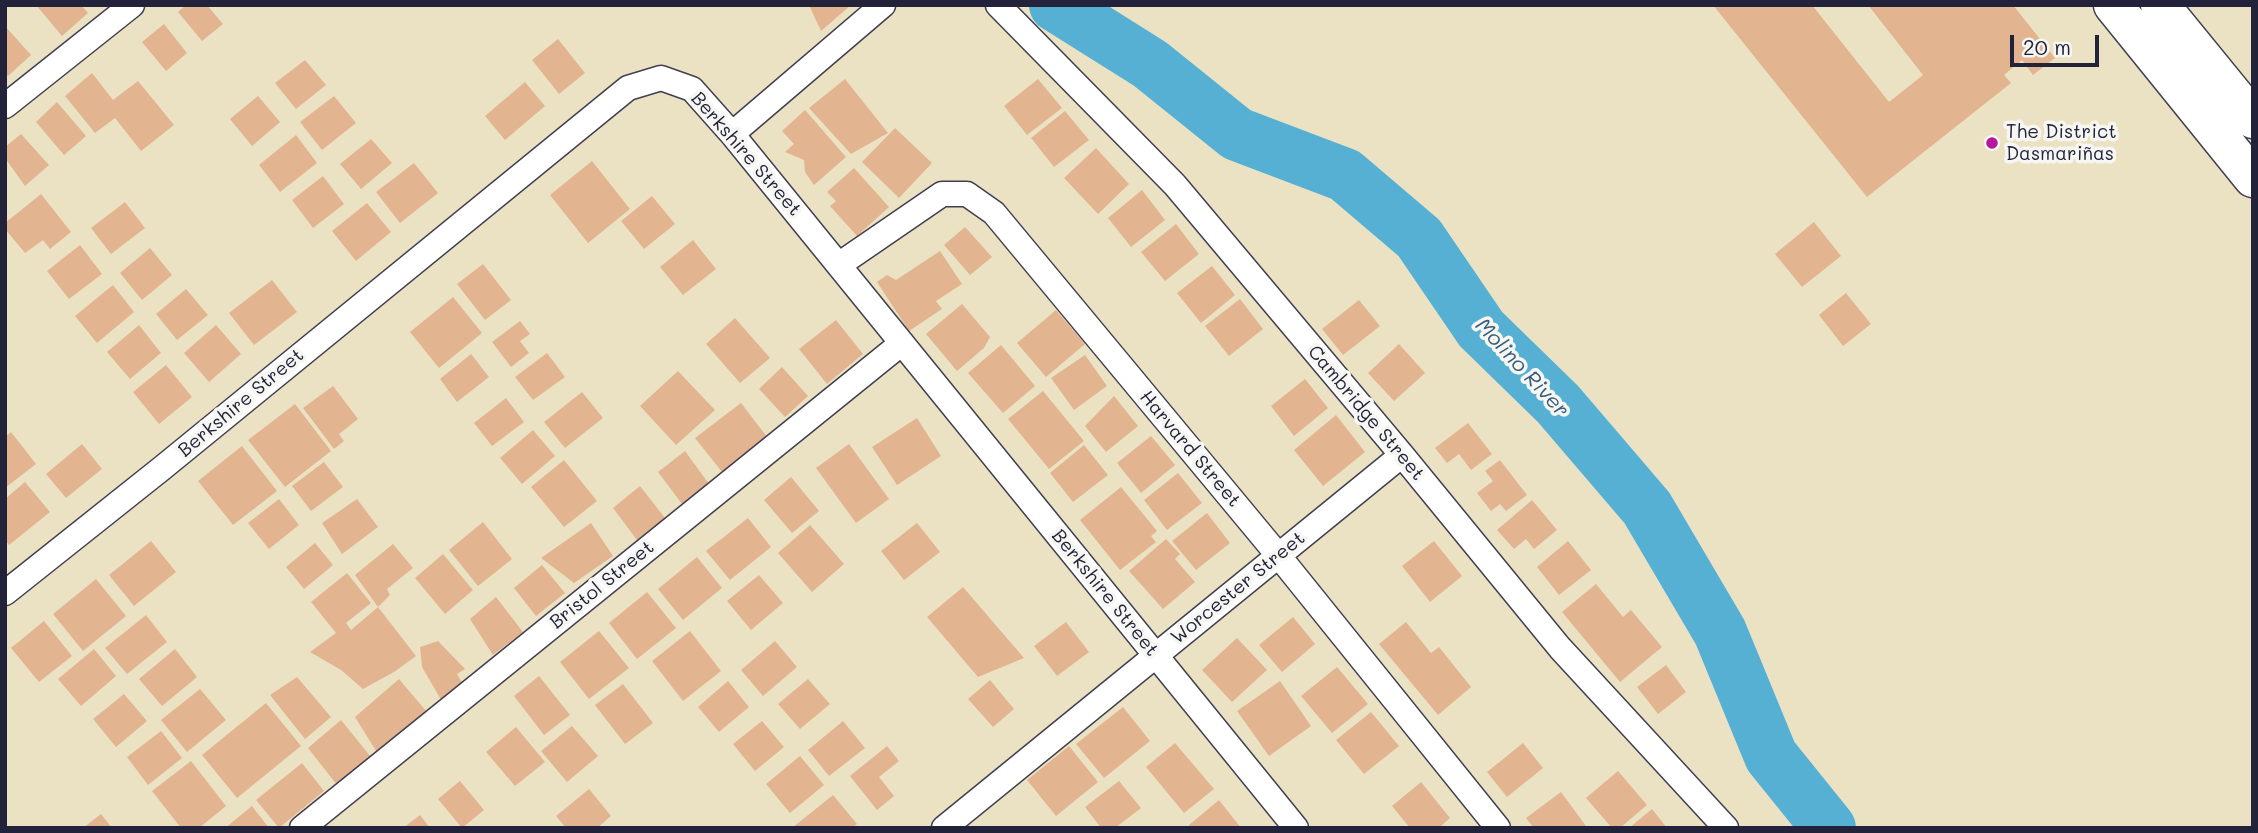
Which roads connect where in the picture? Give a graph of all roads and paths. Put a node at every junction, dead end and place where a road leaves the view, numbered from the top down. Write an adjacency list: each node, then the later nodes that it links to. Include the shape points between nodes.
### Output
1 (131, 5): 6 (street)
2 (883, 5): 8 (street)
3 (998, 5): 12 (street, Cambridge Street, via 1175,185)
4 (2113, 5): 9 (main road)
5 (2160, 5): 7 (main road)
6 (5, 106)
7 (2253, 118)
8 (732, 134): 10 (street, Berkshire Street); 14 (street, Berkshire Street, via 692,89 660,78 628,88)
9 (2253, 177)
10 (840, 264): 11 (street, Berkshire Street); 13 (street, Harvard Street, via 942,194 967,194 994,213)
11 (902, 343): 15 (street, Berkshire Street); 16 (street, Bristol Street)
12 (1402, 454): 13 (street, Worcester Street); 20 (street, Cambridge Street, via 1560,648)
13 (1278, 555): 15 (street, Worcester Street); 19 (street, Harvard Street)
14 (5, 593)
15 (1156, 655): 17 (street, Worcester Street); 18 (street, Berkshire Street)
16 (302, 828)
17 (944, 828)
18 (1296, 828)
19 (1498, 828)
20 (1726, 828)

